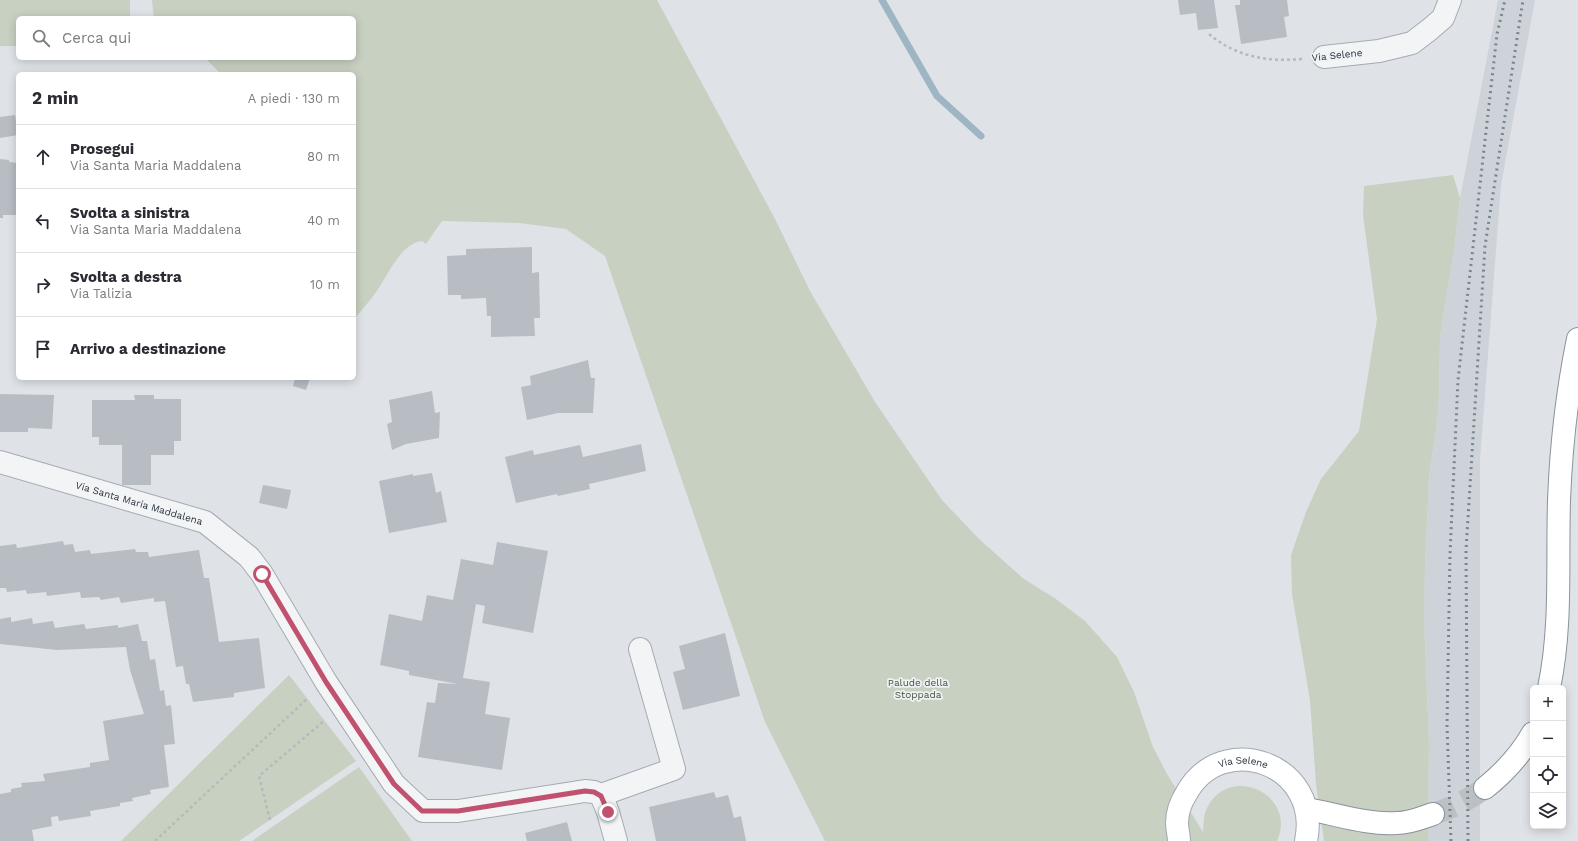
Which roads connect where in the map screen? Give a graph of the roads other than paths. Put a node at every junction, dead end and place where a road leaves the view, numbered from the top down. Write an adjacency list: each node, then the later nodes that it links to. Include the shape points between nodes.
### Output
1 (1450, 0): 2 (street, Via Selene, via 1442,18 1412,43 1379,51)
2 (1324, 57)
3 (1578, 339): 6 (main road, via 1561,454 1558,619)
4 (0, 462): 9 (street, Via Santa Maria Maddalena, via 205,522 249,557 262,574 326,682 394,784 422,811 458,811 585,791)
5 (640, 649): 9 (street, via 674,770)
6 (1550, 685)
7 (1530, 739): 8 (main road, via 1500,777)
8 (1484, 788)
9 (601, 796): 12 (street)
10 (1307, 809): 11 (main road, via 1382,824 1416,820); 13 (main road, Via Selene, via 1293,782 1282,772 1264,763 1244,759 1224,762 1206,771 1191,785 1181,802 1177,822); 14 (main road, Via Selene)
11 (1433, 814)
12 (616, 841)
13 (1179, 841)
14 (1306, 841)

